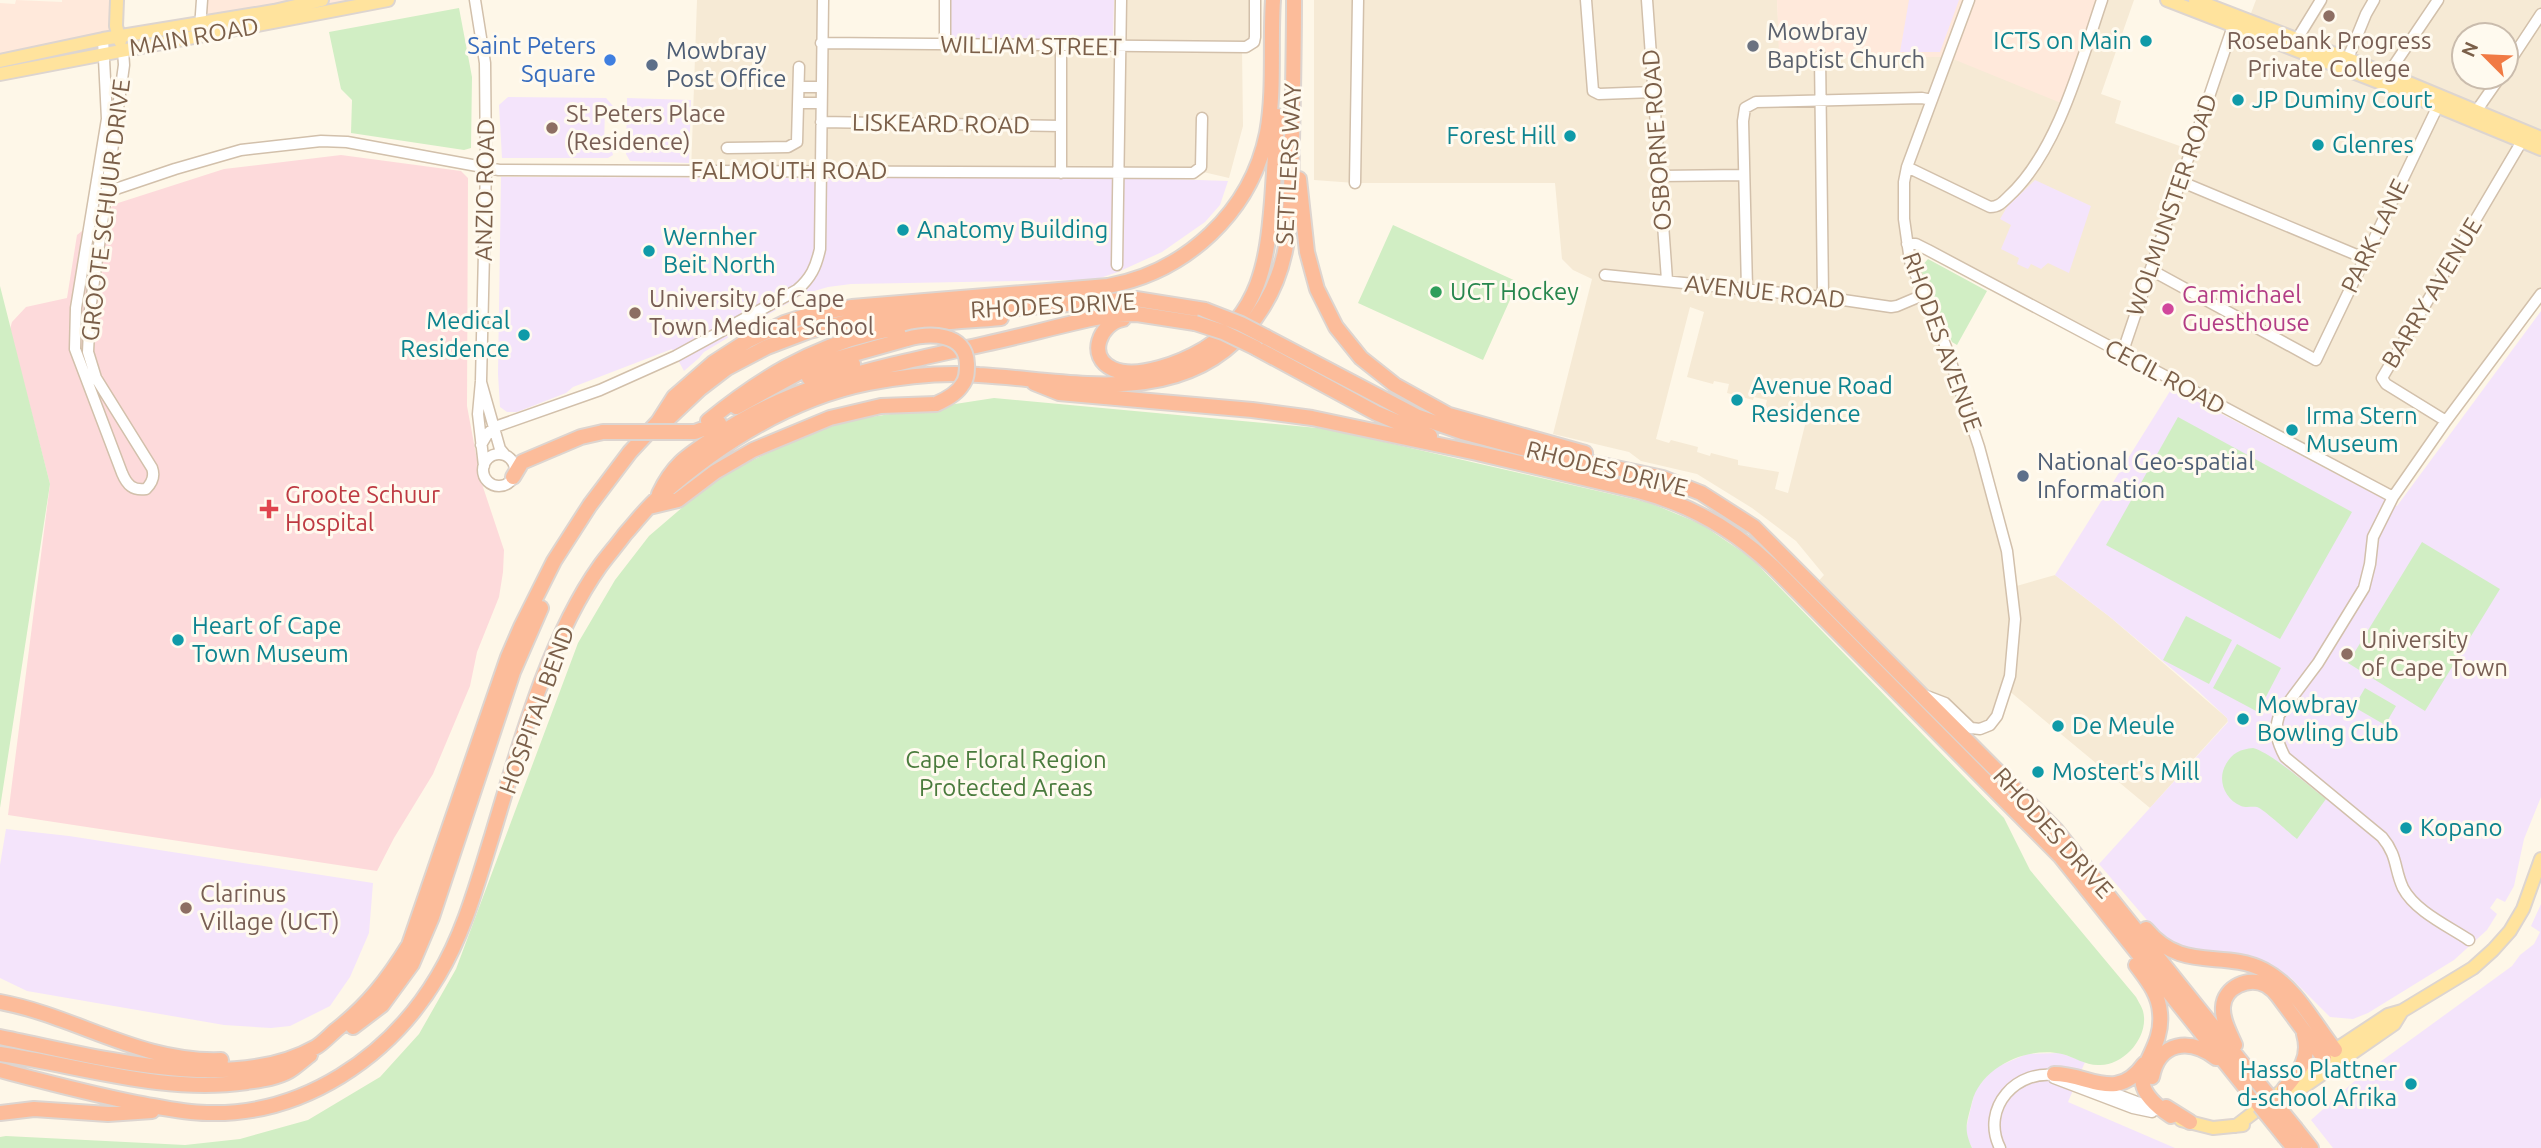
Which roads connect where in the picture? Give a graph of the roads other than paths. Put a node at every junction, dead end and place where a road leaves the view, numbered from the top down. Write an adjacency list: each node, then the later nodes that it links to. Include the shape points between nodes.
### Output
1 (117, 0): 26 (main road)
2 (202, 0): 25 (street)
3 (322, 0): 22 (main road, MAIN ROAD)
4 (388, 0): 22 (main road, MAIN ROAD)
5 (475, 0): 61 (street, ANZIO ROAD, via 485,63)
6 (823, 0): 28 (street)
7 (945, 0): 30 (street)
8 (1121, 0): 33 (street)
9 (1255, 0): 33 (street, WILLIAM STREET, via 1254,42 1250,46)
10 (1274, 0): 84 (highway, via 1279,34 1277,118 1268,246 1260,281 1238,319 1191,356 1163,367 1130,372 1115,370 1103,361 1098,345 1107,326 1122,319); 93 (highway, SETTLERS WAY, via 1269,121 1260,157 1230,213 1190,251 1146,275 1108,286 852,307 797,318 724,355 674,397)
11 (1294, 0): 58 (highway, SETTLERS WAY)
12 (1358, 0): 69 (street)
13 (1586, 0): 46 (street, via 1593,91)
14 (1647, 0): 46 (street, OSBORNE ROAD)
15 (1969, 0): 47 (street, RHODES AVENUE)
16 (2102, 0): 62 (street, via 2066,105 2025,181 2002,203 1990,207)
17 (2195, 0): 24 (main road)
18 (2321, 0): 29 (street)
19 (2438, 0): 42 (street)
20 (2172, 1): 24 (main road)
21 (2374, 1): 37 (street)
22 (275, 11): 25 (main road, MAIN ROAD)
23 (2541, 15): 32 (street)
24 (2234, 20): 29 (main road); 68 (street, WOLMUNSTER ROAD)
25 (200, 28): 26 (main road, MAIN ROAD); 34 (main road, MAIN ROAD)
26 (119, 36): 27 (main road, MAIN ROAD); 34 (main road)
27 (103, 39): 35 (street, GROOTE SCHUUR DRIVE); 39 (main road, MAIN ROAD)
28 (821, 43): 30 (street, WILLIAM STREET); 44 (street)
29 (2295, 43): 37 (main road); 42 (main road)
30 (945, 45): 31 (street, WILLIAM STREET)
31 (1061, 46): 33 (street, WILLIAM STREET); 55 (street, LISKEARD ROAD)
32 (2520, 46)
33 (1120, 47): 64 (street)
34 (123, 50): 35 (main road, MAIN ROAD); 70 (street, GROOTE SCHUUR DRIVE)
35 (104, 54): 39 (main road, MAIN ROAD); 70 (street, GROOTE SCHUUR DRIVE, via 107,120)
36 (1820, 56): 48 (street)
37 (2348, 58): 42 (main road)
38 (0, 61): 39 (main road, MAIN ROAD)
39 (31, 62): 41 (main road, MAIN ROAD)
40 (799, 67): 43 (street)
41 (0, 74)
42 (2384, 78): 51 (main road); 57 (main road)
43 (799, 87): 44 (street); 49 (street)
44 (821, 87): 50 (street)
45 (2490, 91): 51 (street)
46 (1654, 92): 67 (street, OSBORNE ROAD)
47 (1932, 100): 48 (street); 62 (street, RHODES AVENUE)
48 (1820, 101): 66 (street, via 1756,102 1745,108); 81 (street)
49 (799, 103): 50 (street); 59 (street, via 798,137 793,146)
50 (821, 103): 54 (street)
51 (2477, 110): 56 (main road)
52 (2435, 112): 73 (street, PARK LANE)
53 (1202, 118): 64 (street, FALMOUTH ROAD, via 1199,170)
54 (821, 122): 55 (street, LISKEARD ROAD); 63 (street)
55 (1061, 126): 65 (street, LISKEARD ROAD)
56 (2541, 138)
57 (2522, 141): 60 (main road); 92 (street, BARRY AVENUE, via 2382,378)
58 (1292, 143): 88 (highway, SETTLERS WAY, via 1284,261 1264,305 1231,345 1196,368 1156,382 1115,385); 101 (highway, via 1317,289 1336,327 1360,358 1395,385 1449,415 1598,457)
59 (727, 148)
60 (2541, 149)
61 (486, 166): 63 (street, FALMOUTH ROAD, via 600,172); 70 (street, FALMOUTH ROAD, via 321,141 241,150); 89 (street, ANZIO ROAD)
62 (1908, 167): 71 (street, RHODES AVENUE, via 1903,200)
63 (821, 170): 65 (street, FALMOUTH ROAD); 94 (street, via 820,249 816,268 797,290 676,356 600,390)
64 (1118, 172): 65 (street, FALMOUTH ROAD); 75 (street)
65 (1062, 173)
66 (1744, 175): 67 (street); 79 (street)
67 (1660, 176): 78 (street, OSBORNE ROAD)
68 (2182, 182): 73 (street); 76 (street, WOLMUNSTER ROAD)
69 (1355, 183)
70 (100, 194): 70 (street, GROOTE SCHUUR DRIVE, via 89,360 152,468 154,474 146,489 134,489 125,480 75,349 76,308)
71 (1906, 244): 72 (street, CECIL ROAD); 74 (street, RHODES AVENUE)
72 (1937, 256): 74 (street, via 1923,255); 87 (street, CECIL ROAD)
73 (2364, 258): 76 (street, PARK LANE, via 2316,360)
74 (1910, 261): 80 (street, RHODES AVENUE)
75 (1117, 265)
76 (2151, 270): 87 (street, WOLMUNSTER ROAD)
77 (1605, 275): 78 (street, AVENUE ROAD)
78 (1667, 281): 79 (street, AVENUE ROAD)
79 (1747, 289): 81 (street, AVENUE ROAD)
80 (1923, 295): 81 (street, AVENUE ROAD, via 1891,307); 105 (street, RHODES AVENUE, via 1964,398 2007,551 2015,619 2007,690 1988,727 1968,725 1945,703)
81 (1823, 297)
82 (2539, 300): 92 (street)
83 (1163, 302): 86 (highway, RHODES DRIVE, bridge, via 1205,310 1241,324); 90 (highway, RHODES DRIVE, via 1136,299 856,320 767,346); 91 (highway, via 872,333 792,363)
84 (1152, 317): 85 (highway, via 1110,315); 86 (highway, bridge, via 1195,323)
85 (1015, 337): 95 (highway, via 894,354 831,370 782,389 717,424); 104 (highway, via 858,373 782,399 697,450 670,472)
86 (1261, 342): 98 (highway, via 1394,422); 101 (highway, RHODES DRIVE, via 1426,419)
87 (2122, 354): 103 (street, CECIL ROAD)
88 (1023, 379): 98 (highway, RHODES DRIVE, via 1059,393 1292,415); 104 (highway, HOSPITAL BEND, via 932,375 833,393 736,438)
89 (481, 381): 94 (street, ANZIO ROAD); 97 (street, ANZIO ROAD)
90 (704, 385): 93 (highway); 115 (highway, HOSPITAL BEND, via 671,415 606,496 559,569 513,672 412,964 382,1005 335,1041)
91 (708, 421): 95 (highway); 104 (highway, bridge, via 811,366 907,339 932,334 949,337 967,358 961,387 936,404 881,407 830,418 753,450 715,471 678,500)
92 (2446, 421): 103 (street)
93 (658, 422): 112 (highway, HOSPITAL BEND, via 590,505 554,561 508,657 409,945 386,982)
94 (495, 428): 97 (street); 99 (street, ANZIO ROAD)
95 (684, 432): 96 (highway, bridge, via 603,432)
96 (570, 442): 99 (highway, via 520,457); 102 (highway, via 522,462)
97 (481, 445): 100 (street, ANZIO ROAD)
98 (1477, 453): 107 (highway, RHODES DRIVE, via 1668,499 1740,538)
99 (506, 456): 100 (street, via 493,456); 102 (street, via 514,466)
100 (484, 466): 102 (street, via 484,475 493,485 507,484)
101 (1618, 468): 105 (highway, RHODES DRIVE, via 1683,485 1754,527)
102 (513, 477)
103 (2393, 497): 108 (street, via 2373,537 2364,588 2279,715 2276,734 2295,766 2382,837 2391,848 2403,887 2417,905)
104 (652, 503): 123 (highway, HOSPITAL BEND, via 598,568 561,635 519,747 468,914 420,1003 388,1042 327,1085 252,1109)
105 (1923, 694): 107 (highway, RHODES DRIVE, via 2056,830)
106 (2541, 859): 110 (main road, via 2523,909 2493,950 2473,968)
107 (2098, 892): 117 (highway, via 2132,911 2167,948 2192,957 2254,966 2276,977); 118 (highway, via 2158,1000 2161,1020); 119 (highway, RHODES DRIVE)
108 (2469, 940)
109 (0, 1002): 112 (highway, via 122,1044 202,1060 260,1057)
110 (2402, 1011): 117 (main road, via 2388,1015); 127 (main road, via 2394,1024 2338,1065 2249,1124)
111 (2299, 1023): 117 (highway); 119 (highway, via 2265,985 2252,981 2237,985 2223,1009); 122 (highway, via 2306,1053 2299,1071)
112 (337, 1030): 115 (highway, HOSPITAL BEND)
113 (0, 1037): 115 (highway, via 187,1070 247,1067)
114 (0, 1044): 115 (highway, via 178,1077 239,1076 270,1070)
115 (313, 1051): 116 (highway, via 288,1072 240,1083 207,1084 140,1080)
116 (0, 1054)
117 (2330, 1054): 122 (main road)
118 (2149, 1057): 121 (highway, via 2136,1074 2118,1085 2101,1085 2070,1074); 125 (highway, via 2143,1079 2145,1093 2152,1104)
119 (2237, 1066): 126 (highway, via 2193,1046 2173,1047 2162,1055 2153,1073 2155,1092 2165,1107); 128 (highway, RHODES DRIVE, bridge)
120 (0, 1070): 123 (highway)
121 (2050, 1075): 125 (street); 129 (street, via 2026,1078 2003,1099 1994,1130)
122 (2284, 1088): 127 (main road)
123 (171, 1110): 124 (highway)
124 (0, 1113)
125 (2171, 1116): 126 (main road)
126 (2190, 1122): 127 (main road, via 2213,1128)
127 (2236, 1126)
128 (2292, 1138): 130 (highway, RHODES DRIVE)
129 (2000, 1148)
130 (2311, 1148)

